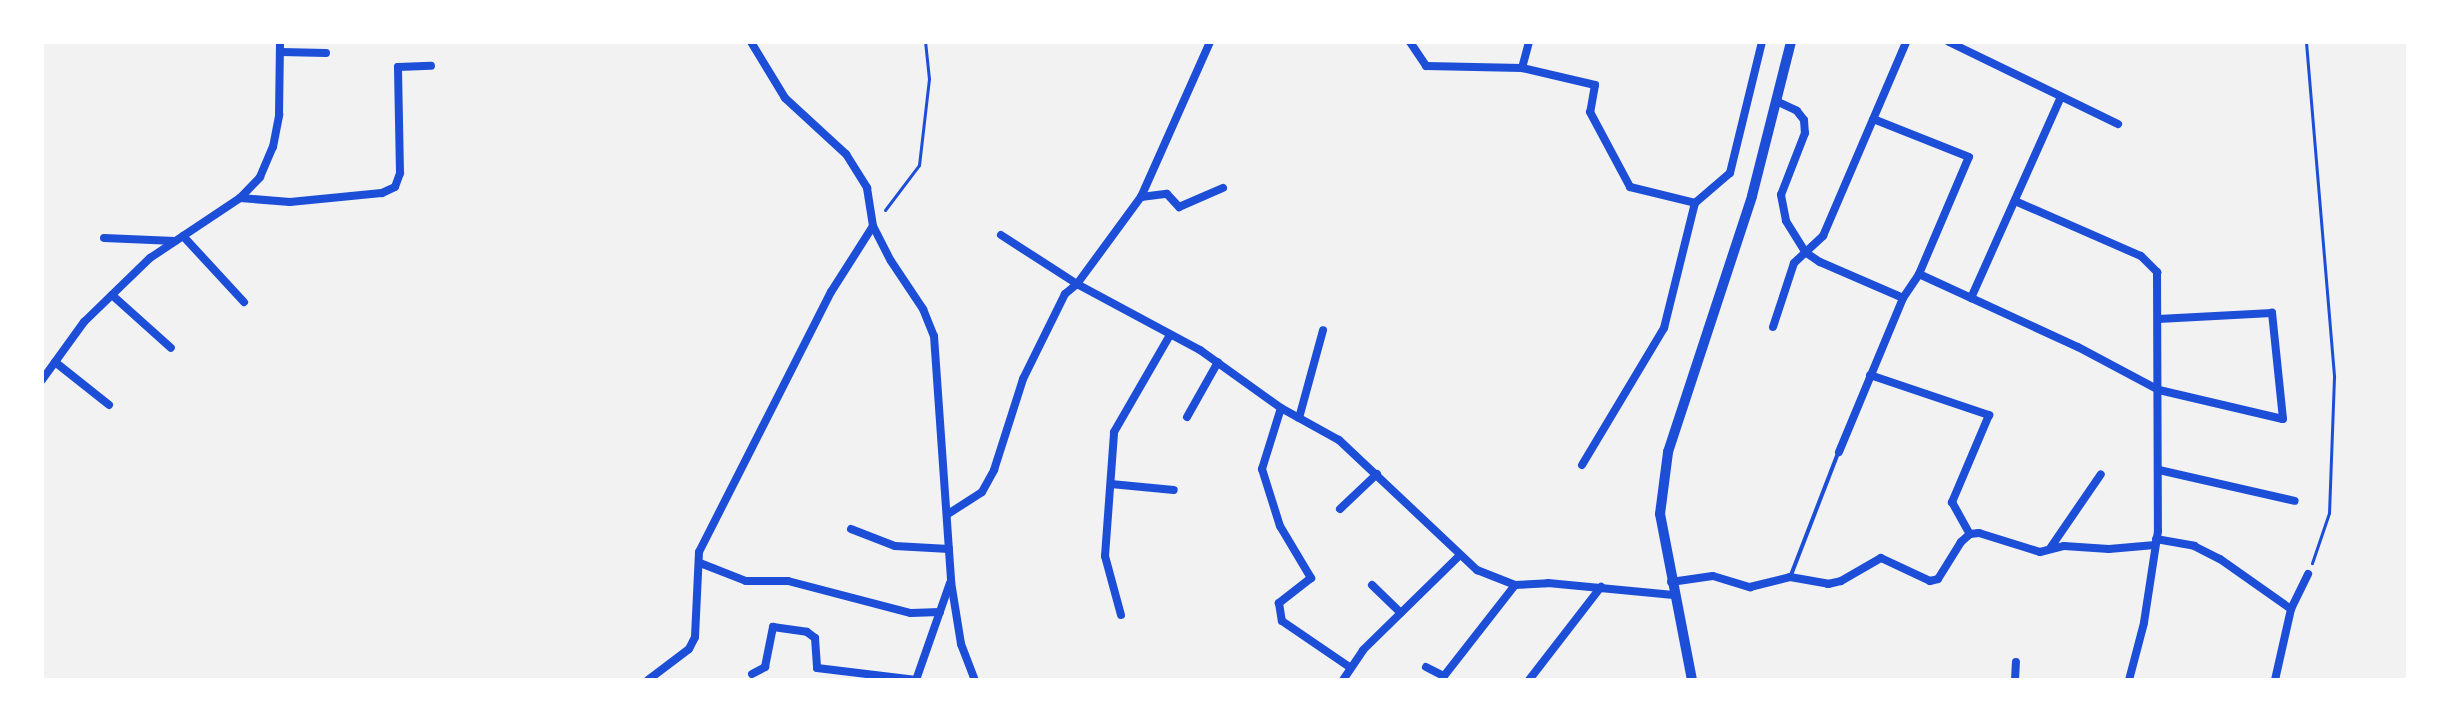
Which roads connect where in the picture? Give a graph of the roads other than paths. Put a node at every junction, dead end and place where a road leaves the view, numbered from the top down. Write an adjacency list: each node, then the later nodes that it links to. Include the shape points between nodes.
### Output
1 (751, 42): 22 (street, via 785,98 846,154 867,188)
2 (1210, 42): 18 (street)
3 (1410, 42): 12 (street, via 1426,66)
4 (1529, 42): 12 (street)
5 (1762, 42): 21 (street, via 1730,173)
6 (1791, 42): 14 (street)
7 (1906, 42): 15 (street)
8 (1949, 42): 13 (street)
9 (281, 47): 10 (street); 19 (street, via 273,147 260,177)
10 (326, 53)
11 (431, 66): 19 (street, via 398,67 400,173 395,187 382,193 290,202)
12 (1522, 68): 21 (street, via 1595,85 1590,112 1630,187)
13 (2061, 97): 16 (street); 20 (street)
14 (1776, 101): 26 (street, via 1804,120 1805,133 1781,195 1786,221); 67 (street, via 1752,196 1668,452 1660,514)
15 (1873, 119): 26 (street, via 1823,236); 27 (street, via 1969,157)
16 (2118, 124)
17 (1223, 188): 18 (street, via 1179,207 1167,194)
18 (1141, 197): 28 (street)
19 (240, 198): 25 (street)
20 (2015, 201): 31 (street); 33 (street, via 2141,256 2157,272)
21 (1695, 203): 48 (street, via 1664,328)
22 (873, 226): 56 (street, via 934,336); 63 (street, via 831,292 699,552)
23 (1001, 235): 28 (street)
24 (104, 238): 25 (street)
25 (179, 239): 29 (street, via 150,258); 32 (street)
26 (1805, 252): 30 (street); 34 (street, via 1794,263)
27 (1919, 274): 30 (street); 31 (street)
28 (1077, 284): 36 (street); 56 (street, via 1065,294 1023,379 982,492)
29 (112, 295): 37 (street); 38 (street)
30 (1903, 298): 40 (street)
31 (1971, 298): 42 (street)
32 (244, 302)
33 (2158, 319): 42 (street); 42 (street, via 2272,313 2283,419)
34 (1773, 327)
35 (1323, 330): 46 (street)
36 (1170, 335): 39 (street); 52 (street, via 1114,432)
37 (171, 348)
38 (55, 362): 41 (street); 43 (street)
39 (1218, 362): 44 (street); 45 (street)
40 (1870, 375): 47 (street); 58 (street, via 1989,415 1953,493 1956,514)
41 (42, 380)
42 (2159, 390): 49 (street)
43 (109, 405)
44 (1281, 408): 46 (street); 78 (street, via 1262,469 1280,526 1311,578 1279,603 1282,621)
45 (1187, 417)
46 (1299, 418): 50 (street, via 1339,440)
47 (1839, 452): 65 (lane)
48 (1582, 465)
49 (2159, 470): 54 (street); 59 (street)
50 (1377, 474): 55 (street); 62 (street)
51 (2101, 474): 60 (street)
52 (1111, 484): 53 (street); 75 (street, via 1105,556)
53 (1174, 490)
54 (2295, 501)
55 (1340, 509)
56 (948, 514): 61 (street)
57 (851, 529): 61 (street, via 895,546)
58 (1970, 534): 60 (street, via 2040,552); 65 (street, via 1938,579 1919,579 1881,558 1828,584)
59 (2155, 542): 60 (street, via 2109,549); 72 (street, via 2194,546); 87 (street, via 2151,589)
60 (2051, 547)
61 (949, 549): 66 (street)
62 (1459, 556): 69 (street, via 1477,570); 74 (street)
63 (700, 563): 73 (street, via 746,581 788,581 911,613); 80 (street, via 695,637 689,649)
64 (2308, 574): 72 (street)
65 (1790, 577): 67 (street, via 1750,587 1713,576)
66 (951, 582): 73 (street); 82 (street, via 961,644)
67 (1671, 582): 71 (street)
68 (1372, 585): 74 (street)
69 (1515, 585): 70 (street); 77 (street, via 1444,676)
70 (1601, 587): 71 (street); 84 (street)
71 (1673, 595): 85 (street)
72 (2291, 609): 88 (street)
73 (940, 612): 81 (street)
74 (1401, 613): 78 (street)
75 (1121, 615)
76 (2016, 662): 86 (street)
77 (1426, 667)
78 (1351, 668): 83 (street)
79 (752, 674): 81 (street, via 765,667 773,627 815,638 817,668)
80 (648, 680)
81 (916, 680)
82 (975, 680)
83 (1343, 680)
84 (1529, 680)
85 (1692, 680)
86 (2015, 680)
87 (2129, 680)
88 (2275, 680)

